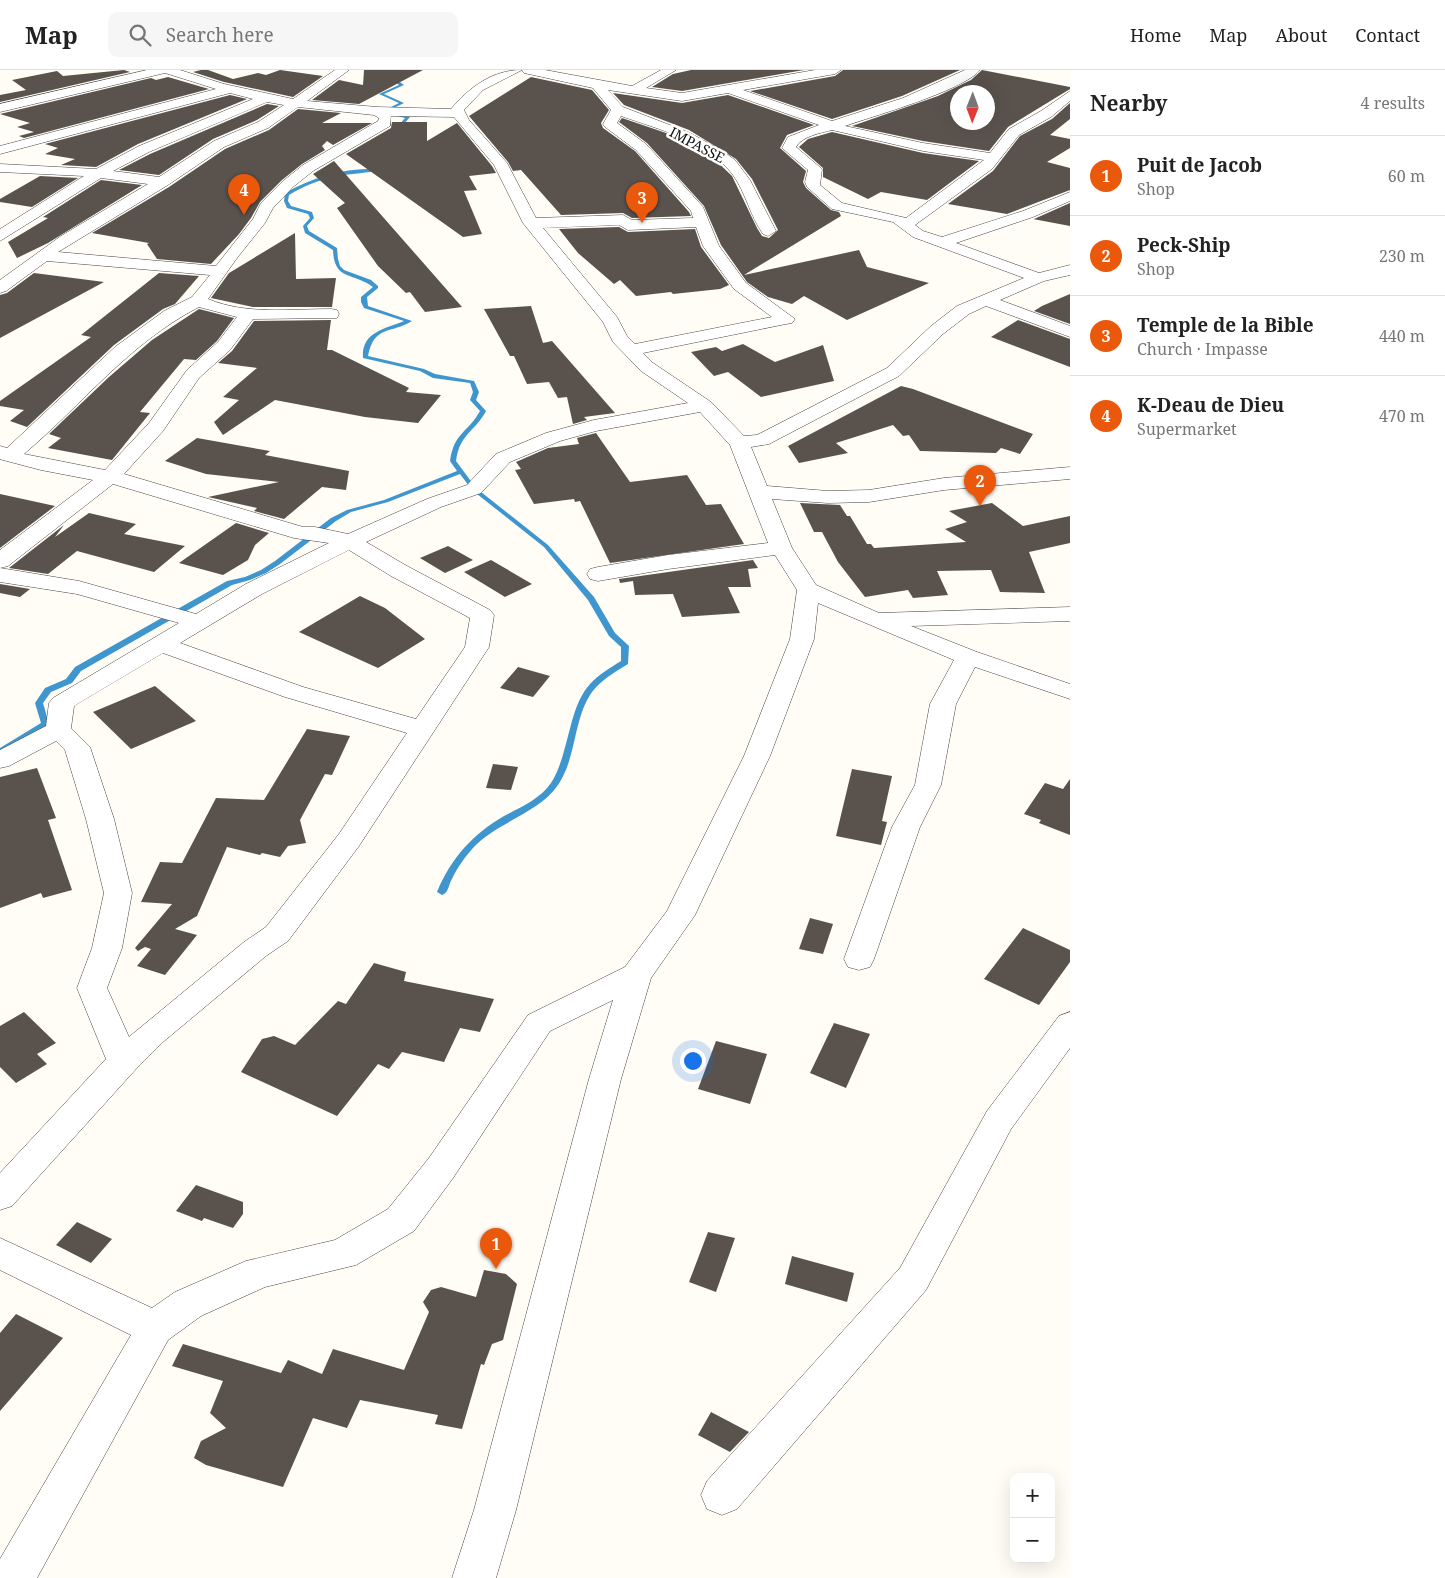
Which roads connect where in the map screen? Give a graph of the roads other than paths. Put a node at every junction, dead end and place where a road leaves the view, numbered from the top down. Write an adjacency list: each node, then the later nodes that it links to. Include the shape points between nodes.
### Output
1 (162, 70): 16 (street)
2 (169, 70): 11 (street)
3 (343, 70): 15 (street)
4 (516, 70): 19 (street, via 479,87 456,110)
5 (528, 70): 9 (street)
6 (670, 70): 12 (street)
7 (836, 70): 10 (street)
8 (974, 70): 20 (street, via 907,101)
9 (607, 89): 12 (street); 17 (street)
10 (730, 89): 12 (street, via 682,97); 20 (street)
11 (228, 90): 14 (street); 21 (street)
12 (634, 90)
13 (1070, 95): 22 (street, via 1046,114 1014,132)
14 (264, 98): 15 (street); 24 (street, via 144,148)
15 (293, 104): 18 (street); 25 (street, via 263,124 219,144)
16 (0, 108)
17 (618, 110): 27 (street, via 610,124 641,147 698,210); 30 (street, IMPASSE, via 689,138 728,161 738,172)
18 (377, 111): 19 (street); 35 (street, via 385,116 385,123 308,168 271,200 260,220)
19 (458, 113): 28 (street, via 501,164)
20 (829, 125): 22 (street, via 904,143); 29 (street, via 792,140 789,148 815,169 814,187 837,206 898,219)
21 (0, 150)
22 (995, 158): 29 (street)
23 (0, 168): 24 (street)
24 (98, 174): 25 (street); 31 (street)
25 (162, 182): 33 (street, via 66,239)
26 (1070, 196): 32 (street, via 1028,214)
27 (701, 222): 28 (street, via 628,226 623,220); 45 (street, via 711,246 740,286 786,319)
28 (531, 223): 45 (street)
29 (905, 225): 32 (street, via 918,234)
30 (768, 231)
31 (0, 236)
32 (943, 242): 36 (street)
33 (46, 256): 35 (street); 37 (street)
34 (1070, 270): 36 (street)
35 (221, 271): 39 (street)
36 (1038, 278): 38 (street)
37 (0, 288)
38 (984, 300): 43 (street); 47 (street, via 963,310 937,330 894,372 762,440)
39 (198, 301): 40 (street, via 218,309); 48 (street, via 172,312 145,330 105,364 59,413)
40 (249, 312): 41 (street); 50 (street, via 224,346 193,374 135,452)
41 (331, 314)
42 (1070, 319): 43 (street)
43 (1047, 324): 44 (street)
44 (1070, 332)
45 (631, 350): 46 (street, via 647,367)
46 (704, 406): 47 (street); 52 (street, via 647,415 554,437 502,458 474,489 434,503)
47 (739, 443): 51 (street)
48 (5, 454): 50 (street)
49 (1070, 473): 51 (street, via 927,486 869,496)
50 (109, 477): 52 (street, via 302,533); 54 (street)
51 (757, 492): 53 (street)
52 (350, 541): 60 (street); 64 (street, via 398,572 482,615 477,647)
53 (781, 548): 55 (street); 57 (street)
54 (0, 561)
55 (598, 574)
56 (0, 575): 60 (street, via 79,588)
57 (808, 590): 59 (street); 68 (street, via 802,639 757,756 680,915)
58 (1070, 614): 59 (street)
59 (876, 620): 62 (street)
60 (200, 622): 61 (street)
61 (162, 645): 64 (street, via 294,692); 65 (street, via 62,703)
62 (968, 657): 63 (street); 67 (street, via 943,704 928,785 906,827)
63 (1070, 692)
64 (422, 729): 70 (street, via 349,840 277,934 152,1034)
65 (58, 730): 66 (street); 70 (street, via 77,747 100,819 118,893 107,948 92,988)
66 (0, 760)
67 (859, 959)
68 (636, 975): 73 (street, via 538,1023 441,1168 401,1220 343,1254 259,1272 188,1304); 76 (street, via 605,1079 498,1501)
69 (1070, 1024): 74 (street, via 999,1120 912,1279)
70 (125, 1060): 71 (street)
71 (0, 1196)
72 (0, 1253): 73 (street)
73 (155, 1328): 75 (street)
74 (722, 1495)
75 (13, 1578)
76 (474, 1578)

